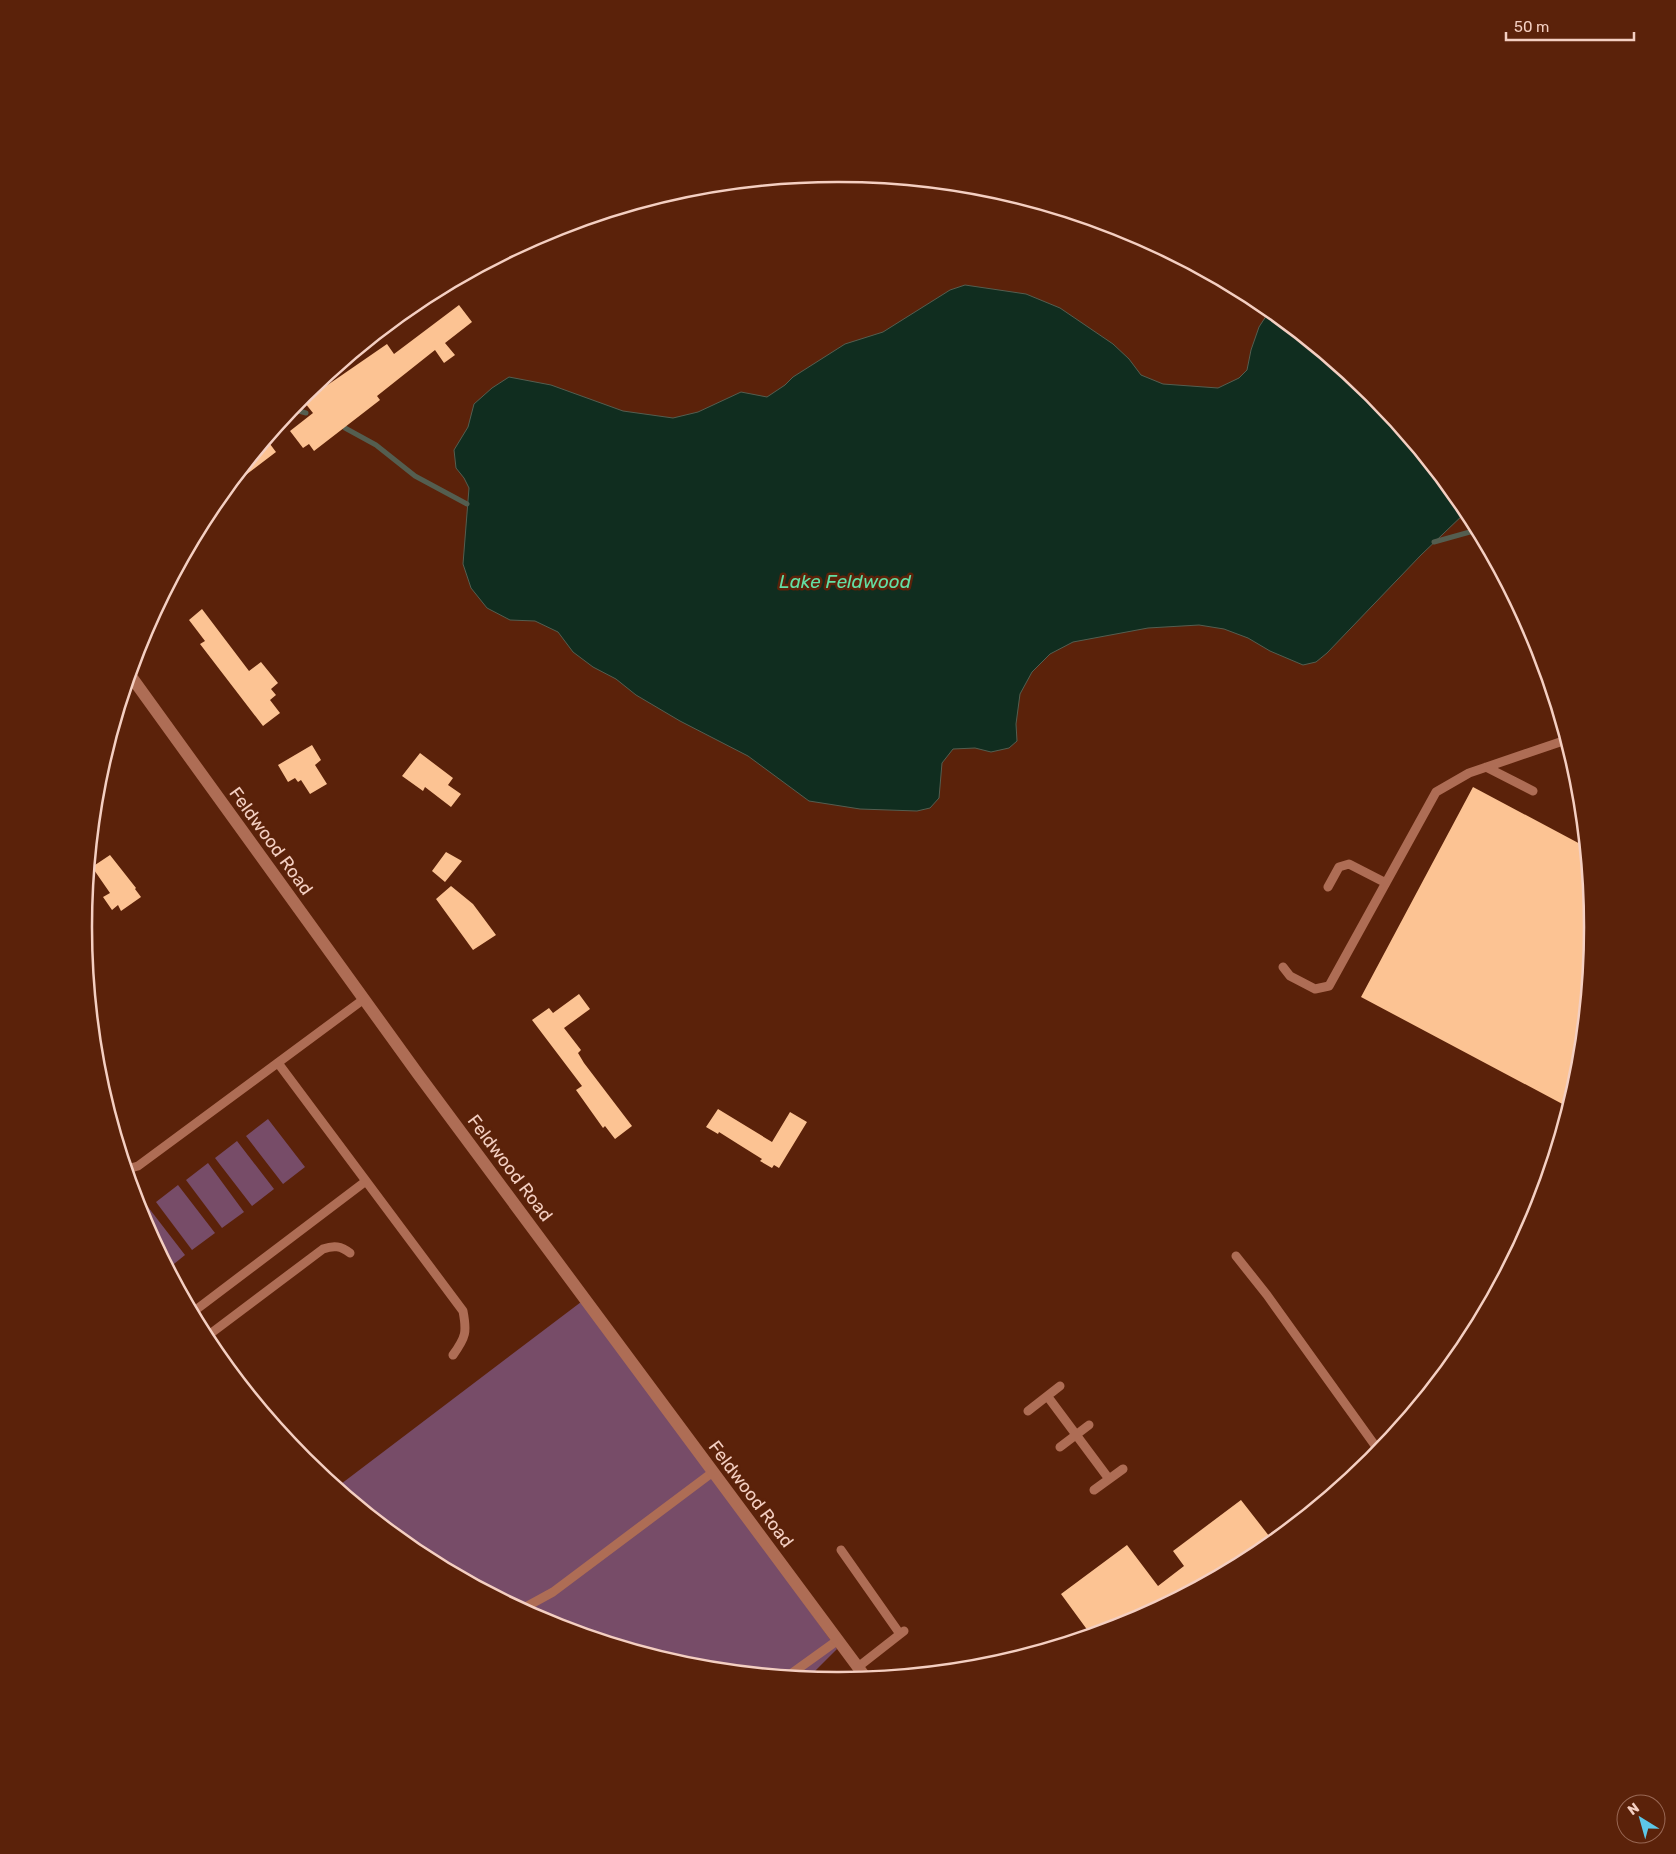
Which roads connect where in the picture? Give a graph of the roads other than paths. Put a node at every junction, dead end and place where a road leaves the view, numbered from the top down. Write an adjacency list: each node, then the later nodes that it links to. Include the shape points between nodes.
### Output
1 (134, 682): 8 (street, Feldwood Road)
2 (1560, 742): 3 (lane)
3 (1486, 768): 4 (lane); 5 (lane, via 1469,773 1436,792)
4 (1532, 791)
5 (1386, 883): 6 (lane, via 1349,864 1339,867); 7 (lane, via 1329,986 1315,989 1290,976)
6 (1328, 886)
7 (1283, 967)
8 (364, 1000): 9 (lane); 25 (street, Feldwood Road)
9 (278, 1063): 10 (lane); 11 (lane)
10 (132, 1168)
11 (366, 1181): 14 (lane); 16 (lane, via 463,1311 466,1325 463,1340)
12 (350, 1253): 15 (lane, via 333,1246 323,1249)
13 (1236, 1256): 22 (lane)
14 (197, 1309)
15 (212, 1332)
16 (453, 1355)
17 (1060, 1386): 18 (lane)
18 (1048, 1396): 19 (lane); 21 (lane)
19 (1028, 1411)
20 (1089, 1425): 21 (lane)
21 (1076, 1435): 23 (lane); 26 (lane)
22 (1374, 1444)
23 (1060, 1448)
24 (1123, 1469): 26 (lane)
25 (713, 1472): 29 (lane, via 553,1592); 30 (street, Feldwood Road)
26 (1109, 1479): 27 (lane)
27 (1094, 1490)
28 (841, 1550): 31 (lane, via 902,1633)
29 (529, 1605)
30 (838, 1640): 31 (street, Feldwood Road); 32 (lane)
31 (858, 1668): 33 (street, Feldwood Road)
32 (795, 1671)
33 (861, 1672)

